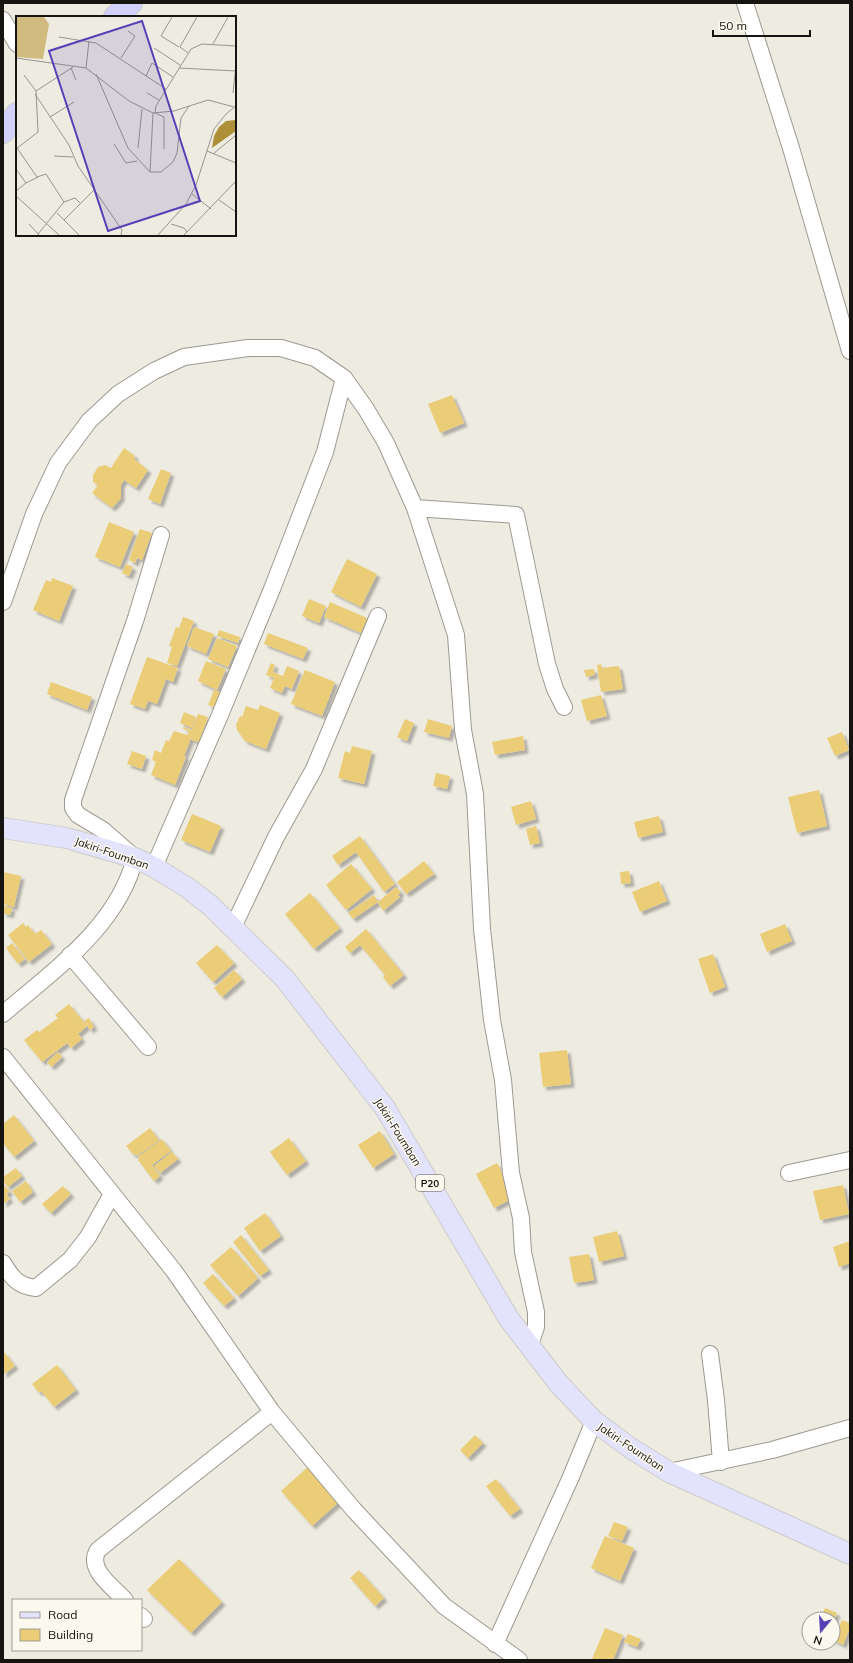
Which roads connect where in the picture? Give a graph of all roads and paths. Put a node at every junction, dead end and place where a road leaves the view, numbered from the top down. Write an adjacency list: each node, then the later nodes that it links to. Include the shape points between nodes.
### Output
1 (131, 3): 3 (highway)
2 (745, 3): 8 (street, via 791,148)
3 (116, 16)
4 (3, 20): 5 (street)
5 (16, 42)
6 (16, 115): 7 (highway)
7 (3, 132)
8 (850, 351)
9 (344, 378): 10 (street, via 386,444); 12 (street, via 315,358 281,348 248,348 184,357 154,371 118,394 89,421 58,463 34,514); 17 (street, via 325,452 220,715)
10 (415, 508): 14 (street, via 516,515 547,664); 27 (street, via 456,635 463,730 475,794 482,929 492,1020 503,1080 512,1173 522,1218 523,1252 536,1312 536,1327)
11 (161, 535): 16 (street, via 136,618 73,800 73,808 78,815 103,830)
12 (3, 602)
13 (378, 616): 18 (street, via 314,769 276,838)
14 (564, 707)
15 (3, 828): 16 (main road, Jakiri-Foumban / P20, via 67,838)
16 (135, 858): 17 (main road, Jakiri-Foumban / P20); 19 (street, via 131,875 111,913)
17 (154, 867): 18 (main road, Jakiri-Foumban / P20, via 188,888)
18 (233, 927): 27 (main road, Jakiri-Foumban / P20, via 285,979 386,1108 496,1298)
19 (70, 955): 20 (street); 21 (street)
20 (3, 1014)
21 (148, 1047)
22 (3, 1057): 25 (street)
23 (850, 1160): 24 (street)
24 (789, 1173)
25 (112, 1194): 26 (street, via 88,1238 70,1260 36,1288 24,1287 10,1275); 29 (street, via 174,1271)
26 (3, 1263)
27 (529, 1347): 30 (main road, Jakiri-Foumban / P20)
28 (710, 1354): 32 (street)
29 (272, 1412): 35 (street, via 98,1550 94,1561 96,1570); 36 (street, via 354,1510 444,1606)
30 (594, 1421): 33 (main road, Jakiri-Foumban / P20); 36 (street)
31 (850, 1428): 32 (street)
32 (721, 1462): 33 (street)
33 (669, 1472): 34 (main road, Jakiri-Foumban / P20)
34 (850, 1554)
35 (124, 1599)
36 (495, 1644): 37 (street)
37 (519, 1660)

